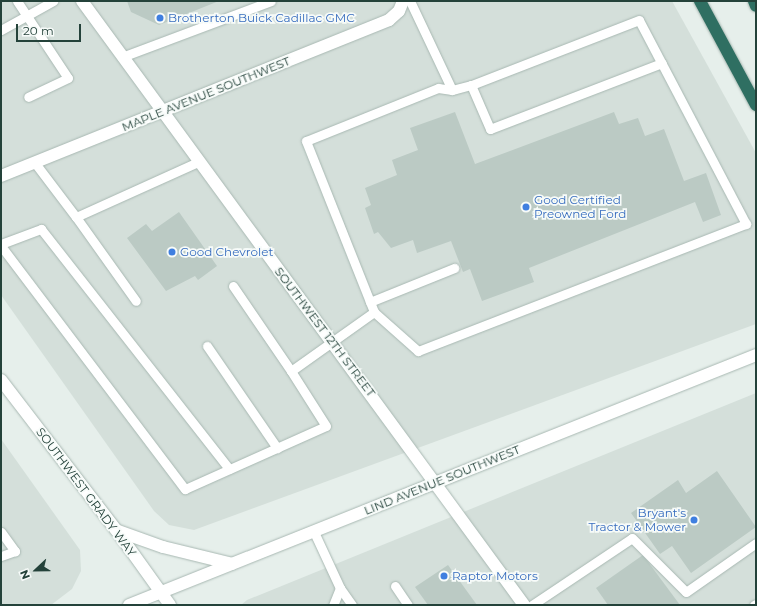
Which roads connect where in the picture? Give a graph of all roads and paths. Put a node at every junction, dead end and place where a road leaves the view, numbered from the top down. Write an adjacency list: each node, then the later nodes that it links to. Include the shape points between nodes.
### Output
1 (17, 1): 10 (lane)
2 (53, 1): 10 (lane)
3 (82, 1): 12 (street, SOUTHWEST 12TH STREET)
4 (271, 1): 12 (lane)
5 (403, 1): 18 (street, MAPLE AVENUE SOUTHWEST, via 399,11 389,20)
6 (410, 1): 15 (lane)
7 (700, 1): 17 (highway)
8 (754, 1): 9 (highway)
9 (756, 6)
10 (28, 15): 11 (lane); 16 (lane, via 68,78)
11 (1, 30)
12 (122, 57): 18 (street, SOUTHWEST 12TH STREET)
13 (662, 63): 14 (lane, via 639,20); 14 (lane, via 490,130); 28 (lane, via 746,224 418,351)
14 (471, 85): 15 (lane)
15 (452, 90): 27 (lane, via 438,88 306,141)
16 (28, 97)
17 (756, 105)
18 (161, 112): 19 (street, SOUTHWEST 12TH STREET); 20 (street, MAPLE AVENUE SOUTHWEST)
19 (198, 162): 22 (lane); 29 (street, SOUTHWEST 12TH STREET)
20 (35, 163): 21 (street, MAPLE AVENUE SOUTHWEST); 22 (lane)
21 (1, 176)
22 (76, 217): 26 (lane)
23 (1, 245): 35 (lane, via 41,229); 35 (lane, via 185,489)
24 (454, 268): 27 (lane)
25 (233, 286): 32 (lane)
26 (136, 301)
27 (370, 302): 28 (lane)
28 (374, 312): 29 (lane)
29 (332, 341): 32 (lane); 36 (street, SOUTHWEST 12TH STREET)
30 (207, 346): 34 (lane)
31 (756, 355): 36 (street, LIND AVENUE SOUTHWEST)
32 (291, 371): 34 (lane, via 326,426)
33 (1, 380): 37 (street, SOUTHWEST GRADY WAY)
34 (277, 448): 35 (lane)
35 (229, 469)
36 (437, 482): 39 (street, LIND AVENUE SOUTHWEST); 51 (street, SOUTHWEST 12TH STREET)
37 (117, 531): 42 (street, via 148,543); 45 (street, SOUTHWEST GRADY WAY)
38 (1, 532): 41 (lane, via 14,551)
39 (314, 532): 42 (street, LIND AVENUE SOUTHWEST); 44 (lane)
40 (756, 543): 52 (lane, via 686,592 632,538)
41 (1, 556)
42 (232, 564): 45 (street, LIND AVENUE SOUTHWEST)
43 (395, 586): 50 (lane)
44 (340, 588): 48 (lane); 49 (lane)
45 (161, 592): 46 (street, LIND AVENUE SOUTHWEST); 47 (street, SOUTHWEST GRADY WAY)
46 (128, 605)
47 (170, 605)
48 (333, 605)
49 (352, 605)
50 (408, 605)
51 (524, 605)
52 (532, 605)

